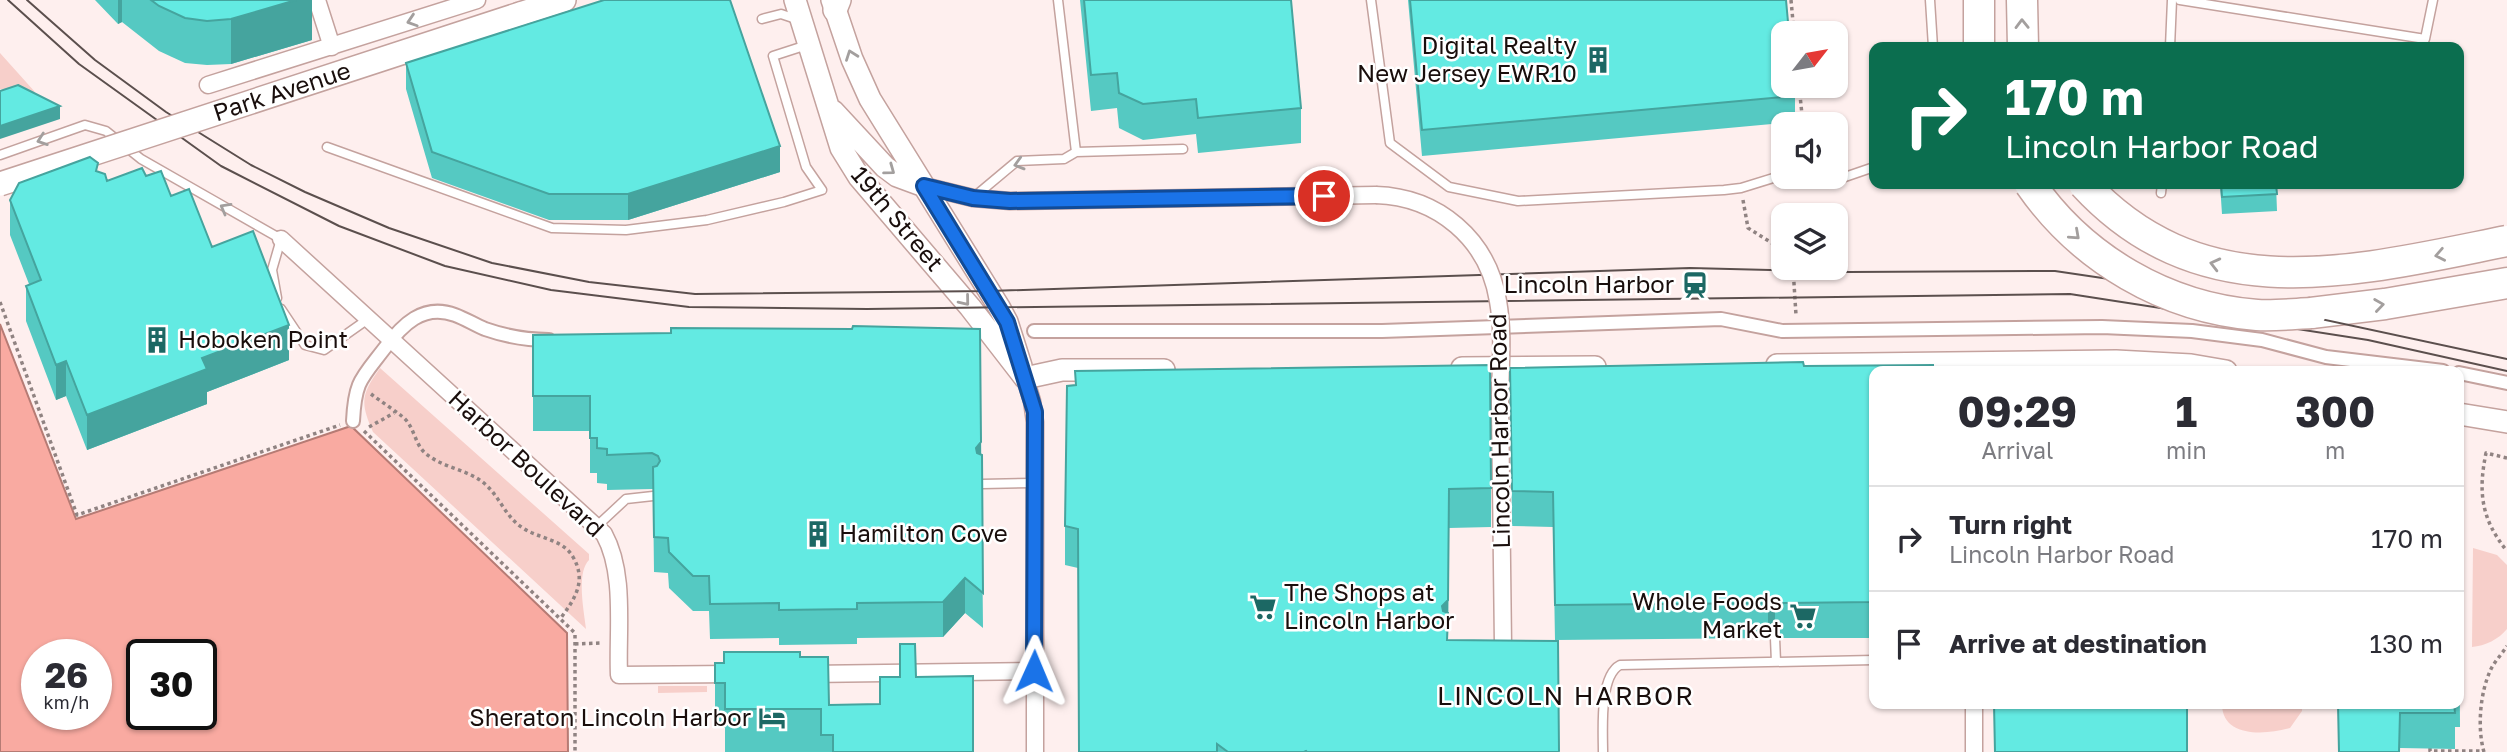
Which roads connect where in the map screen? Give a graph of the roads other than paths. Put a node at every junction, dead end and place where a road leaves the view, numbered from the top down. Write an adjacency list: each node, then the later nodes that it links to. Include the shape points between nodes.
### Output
1 (317, 0): 21 (street)
2 (477, 0): 21 (street, Park Avenue, one-way to 21)
3 (564, 0): 33 (main road, Park Avenue, bridge)
4 (796, 0): 15 (street, 19th Street)
5 (1058, 0): 26 (lane)
6 (1371, 0): 31 (lane, via 1390,143 1449,187 1518,201 1741,188)
7 (1930, 0): 16 (lane)
8 (1979, 0): 17 (highway)
9 (2022, 0): 18 (highway, one-way to 9)
10 (2172, 0): 19 (lane)
11 (2180, 0): 12 (lane, via 2425,39)
12 (2434, 0)
13 (836, 3): 34 (street, 19th Street, one-way to 13, via 870,99 852,59)
14 (762, 19): 15 (lane, via 781,14)
15 (802, 21): 20 (street, 19th Street)
16 (1933, 42)
17 (1979, 42)
18 (2023, 42)
19 (2170, 42)
20 (809, 45): 23 (street, 19th Street); 24 (lane, via 773,56 806,167 822,190 707,220 626,230 552,228)
21 (332, 47): 22 (street, Park Avenue)
22 (208, 85)
23 (829, 107): 34 (street, one-way to 34, via 886,167); 54 (street, 19th Street, one-way to 54, via 852,167)
24 (327, 147)
25 (1182, 149): 26 (lane)
26 (1076, 152): 37 (lane, one-way to 37, via 1064,159 1017,161)
27 (0, 155): 29 (lane, Harbor Boulevard, one-way to 27, via 106,131 85,125)
28 (1869, 169): 30 (lane)
29 (169, 176): 32 (lane); 38 (lane, Harbor Boulevard, one-way to 29)
30 (1848, 176)
31 (1771, 179)
32 (158, 181)
33 (0, 184)
34 (924, 186): 37 (street, Lincoln Harbor Road); 54 (street, 19th Street, via 1007,322)
35 (2034, 189): 40 (highway, one-way to 40, bridge, via 2076,236 2123,273 2161,292 2213,309 2259,315 2320,313)
36 (2089, 189): 39 (highway, one-way to 36, bridge, via 2345,269 2239,270 2197,259 2154,240 2115,214)
37 (973, 198): 64 (street, Lincoln Harbor Road, bridge, via 1376,195 1433,208 1464,231 1481,252 1499,303 1501,526)
38 (281, 239): 41 (street, Harbor Boulevard); 41 (lane, via 272,270 278,305 305,345 324,350)
39 (2507, 241)
40 (2507, 283)
41 (368, 319): 43 (street, Harbor Boulevard)
42 (1034, 331): 49 (street, via 1382,331 1721,319 1782,331 2102,327 2262,340 2326,357)
43 (391, 340): 44 (street, via 407,322 434,311 505,335); 57 (street, via 360,379); 62 (street, Harbor Boulevard)
44 (569, 340)
45 (1756, 365): 46 (street)
46 (1869, 366)
47 (2006, 366): 48 (street, via 2152,362)
48 (2185, 366)
49 (2401, 366)
50 (1619, 367): 51 (street)
51 (1439, 368)
52 (1178, 370): 54 (street, via 1062,370)
53 (2464, 374): 55 (street)
54 (1025, 378): 59 (street, 19th Street, via 1035,412)
55 (2507, 383)
56 (2464, 415): 58 (street)
57 (353, 421)
58 (2507, 422)
59 (1035, 483): 60 (lane); 67 (street, 19th Street)
60 (982, 484)
61 (653, 496): 62 (lane, via 626,499)
62 (597, 526): 68 (street, Harbor Boulevard, via 615,562 619,675)
63 (1775, 638): 66 (lane)
64 (1496, 646)
65 (1869, 660): 66 (lane)
66 (1776, 662): 72 (lane, via 1627,664 1614,668 1603,707)
67 (1034, 671): 69 (street); 71 (street)
68 (746, 674)
69 (788, 674)
70 (1974, 709): 73 (street)
71 (1033, 749)
72 (1603, 752)
73 (1974, 752)

